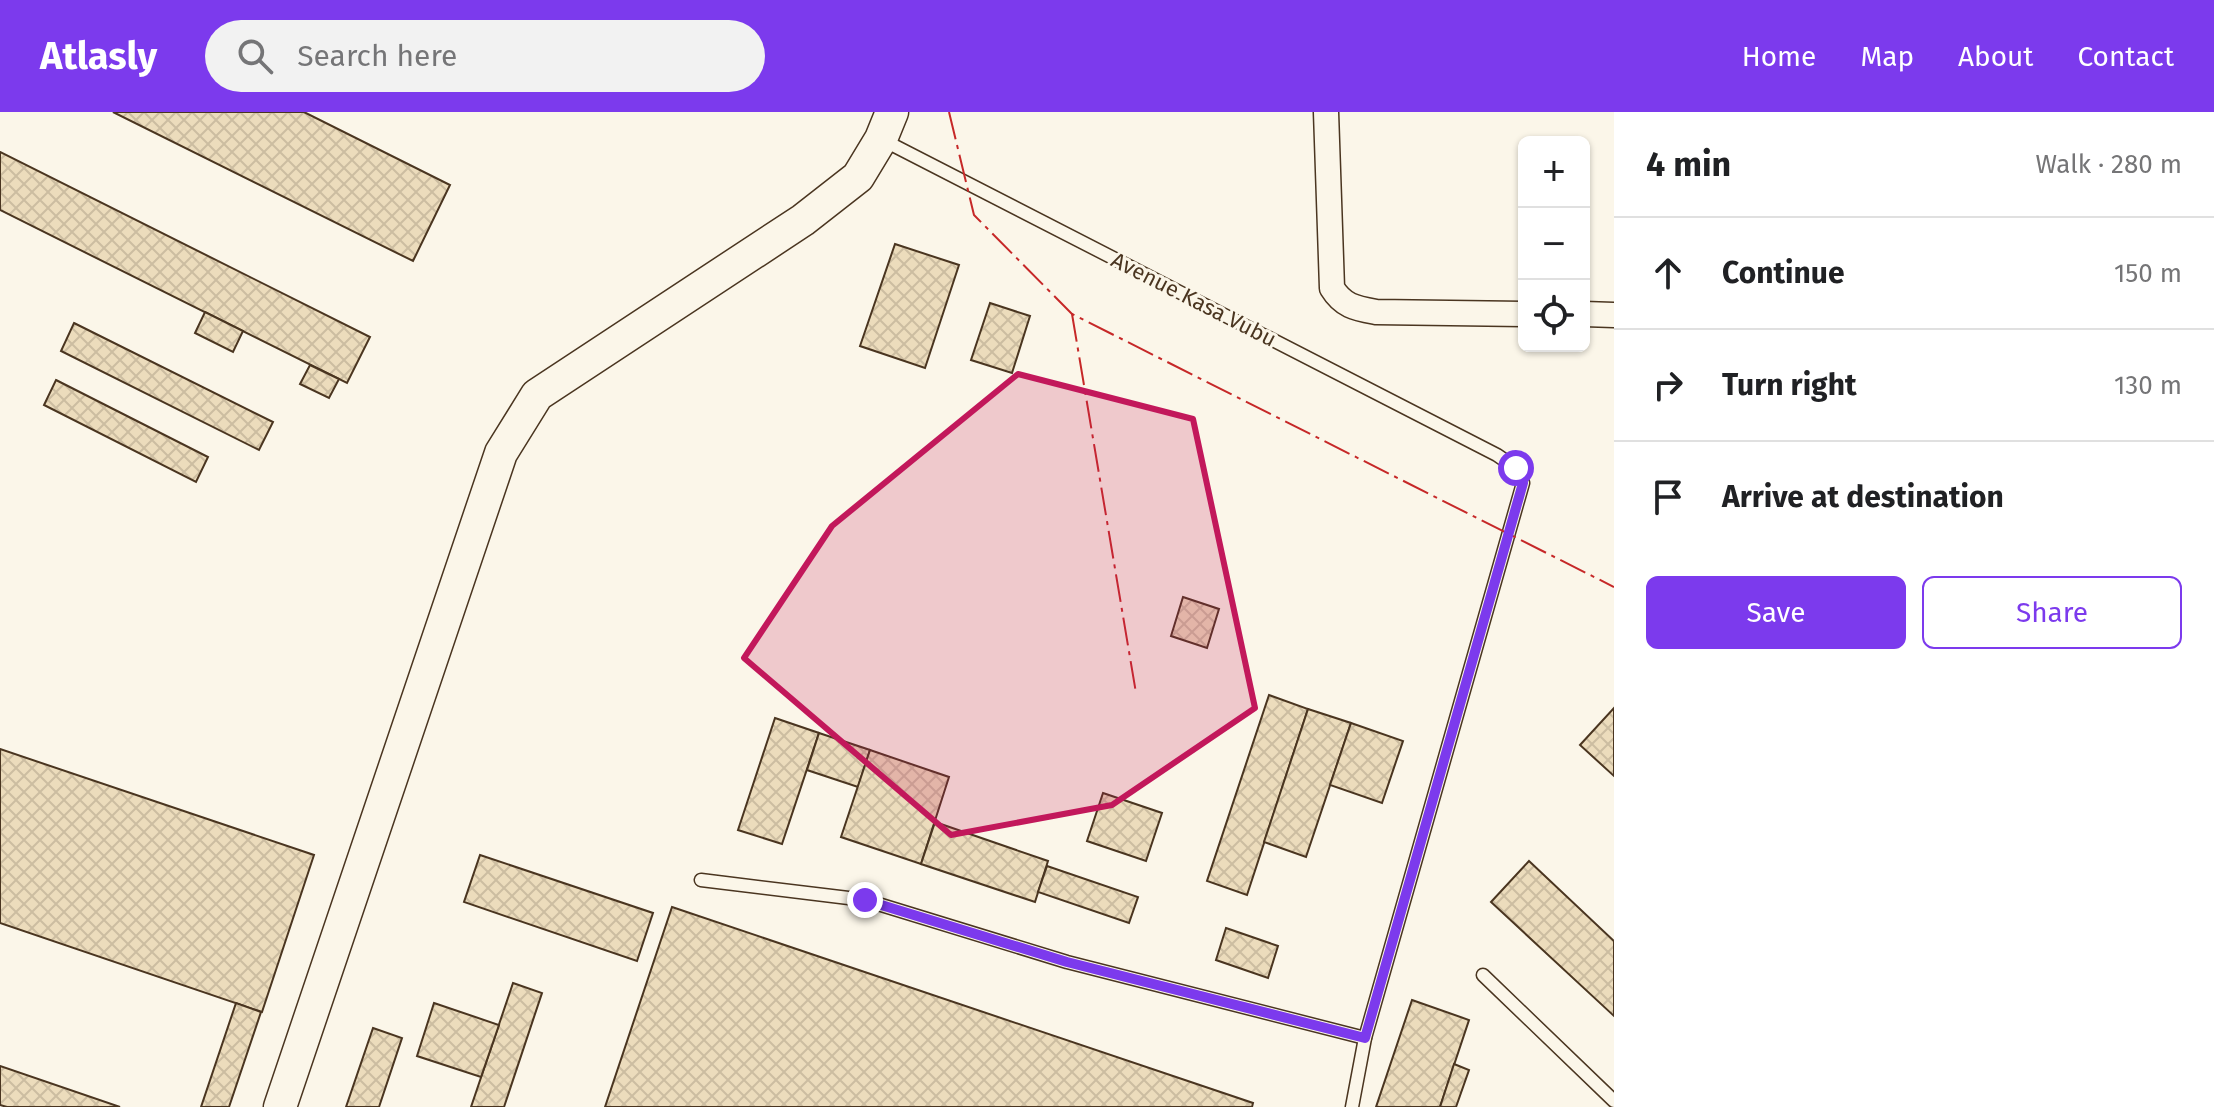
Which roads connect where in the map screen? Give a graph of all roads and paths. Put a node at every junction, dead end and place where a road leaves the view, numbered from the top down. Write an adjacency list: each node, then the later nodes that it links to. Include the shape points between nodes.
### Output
1 (1326, 112): 3 (street, via 1332,288 1340,300 1376,312)
2 (886, 125): 8 (lane, Avenue Kasa Vubu, via 1516,468 1523,483); 10 (street, via 858,177 803,220 537,395 501,453)
3 (1518, 314)
4 (1590, 314): 5 (street)
5 (1614, 315)
6 (701, 880): 8 (lane, via 865,900 1067,962)
7 (1483, 975): 9 (lane)
8 (1365, 1038): 11 (lane)
9 (1614, 1101)
10 (280, 1107)
11 (1352, 1107)

